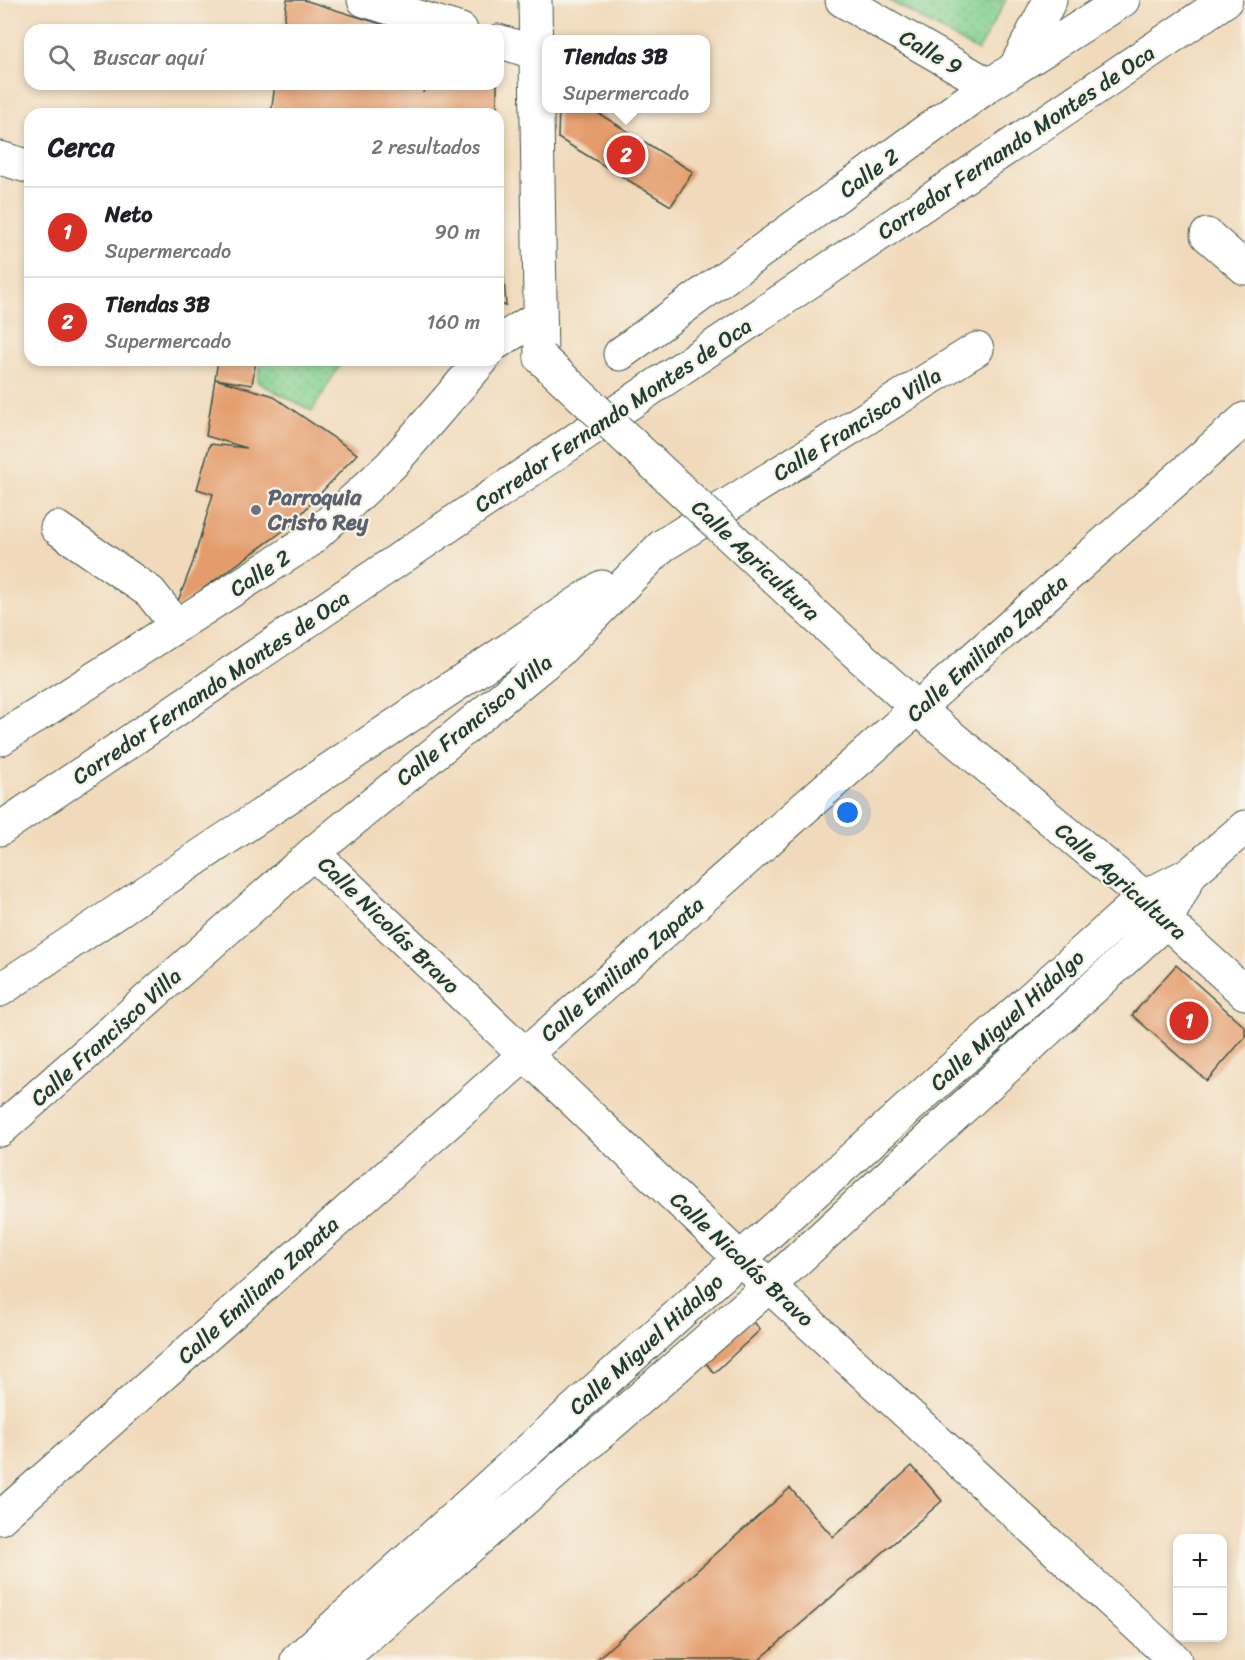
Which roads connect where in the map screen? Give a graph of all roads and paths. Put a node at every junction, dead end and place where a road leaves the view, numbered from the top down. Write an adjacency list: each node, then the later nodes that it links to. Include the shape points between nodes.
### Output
1 (364, 0): 7 (street)
2 (535, 0): 9 (street, Calle Agricultura)
3 (842, 0): 10 (street, Calle 9)
4 (1050, 0): 10 (street)
5 (1123, 0): 10 (street, Calle 2)
6 (1226, 0): 26 (street, Corredor Fernando Montes de Oca)
7 (442, 24)
8 (504, 43): 9 (street)
9 (536, 53): 15 (street, Calle Agricultura)
10 (1002, 77): 18 (street, Calle 2)
11 (0, 158): 12 (street)
12 (24, 165)
13 (1207, 235): 14 (street)
14 (1245, 268)
15 (540, 316): 16 (street); 24 (street, Calle Agricultura, bridge, via 541,358)
16 (504, 338)
17 (977, 349): 22 (street, Calle Francisco Villa)
18 (620, 354)
19 (477, 366): 23 (street, Calle 2, via 391,465 309,541)
20 (1245, 419): 24 (street, Calle Emiliano Zapata)
21 (57, 528): 23 (street, via 150,592)
22 (662, 546): 28 (street, Calle Francisco Villa, via 558,652); 32 (street)
23 (177, 626): 25 (street, Calle 2)
24 (918, 710): 30 (street, Calle Agricultura); 34 (street, Calle Emiliano Zapata)
25 (0, 739)
26 (2, 824)
27 (1245, 827): 29 (street, Calle Miguel Hidalgo)
28 (313, 853): 34 (street, Calle Nicolás Bravo); 35 (street, Calle Francisco Villa)
29 (1191, 873): 30 (street, Calle Miguel Hidalgo); 31 (street, Calle Miguel Hidalgo)
30 (1144, 897): 31 (street, Calle Agricultura); 36 (street, Calle Miguel Hidalgo)
31 (1166, 921): 33 (street, Calle Agricultura); 37 (street, Calle Miguel Hidalgo)
32 (0, 990)
33 (1245, 993)
34 (524, 1055): 36 (street, Calle Nicolás Bravo); 38 (street, Calle Emiliano Zapata)
35 (0, 1130)
36 (741, 1258): 37 (street, Calle Nicolás Bravo); 39 (street, Calle Miguel Hidalgo)
37 (769, 1286): 40 (street, Calle Miguel Hidalgo); 41 (street, Calle Nicolás Bravo)
38 (0, 1518)
39 (297, 1660)
40 (340, 1660)
41 (1175, 1660)

